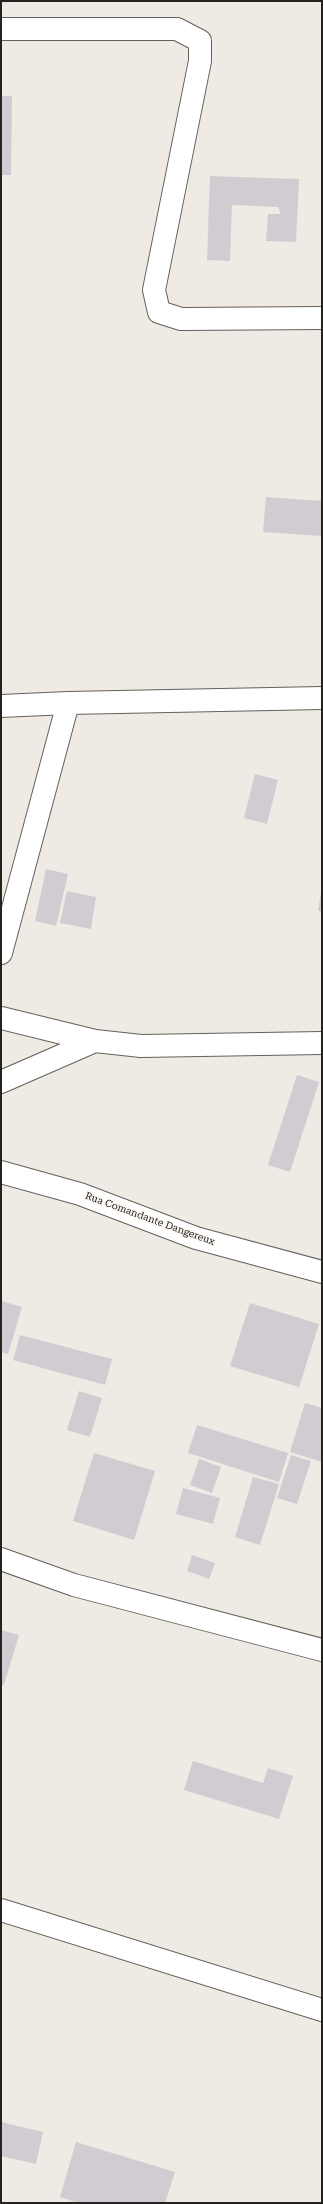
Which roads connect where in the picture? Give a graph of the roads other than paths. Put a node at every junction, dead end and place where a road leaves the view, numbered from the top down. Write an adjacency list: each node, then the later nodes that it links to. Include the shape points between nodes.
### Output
1 (1, 29): 2 (street, via 177,29 200,41 200,61 154,290 159,312 181,320)
2 (322, 318)
3 (322, 698): 4 (street)
4 (68, 702): 5 (street); 6 (street)
5 (1, 706)
6 (1, 953)
7 (1, 1018): 8 (street)
8 (95, 1041): 9 (street, via 141,1046); 10 (street)
9 (322, 1043)
10 (1, 1082)
11 (1, 1172): 12 (street, Rua Comandante Dangereux, via 80,1194 196,1238)
12 (322, 1272)
13 (1, 1559): 14 (street, via 74,1585)
14 (322, 1650)
15 (1, 1910): 16 (street)
16 (322, 2010)

